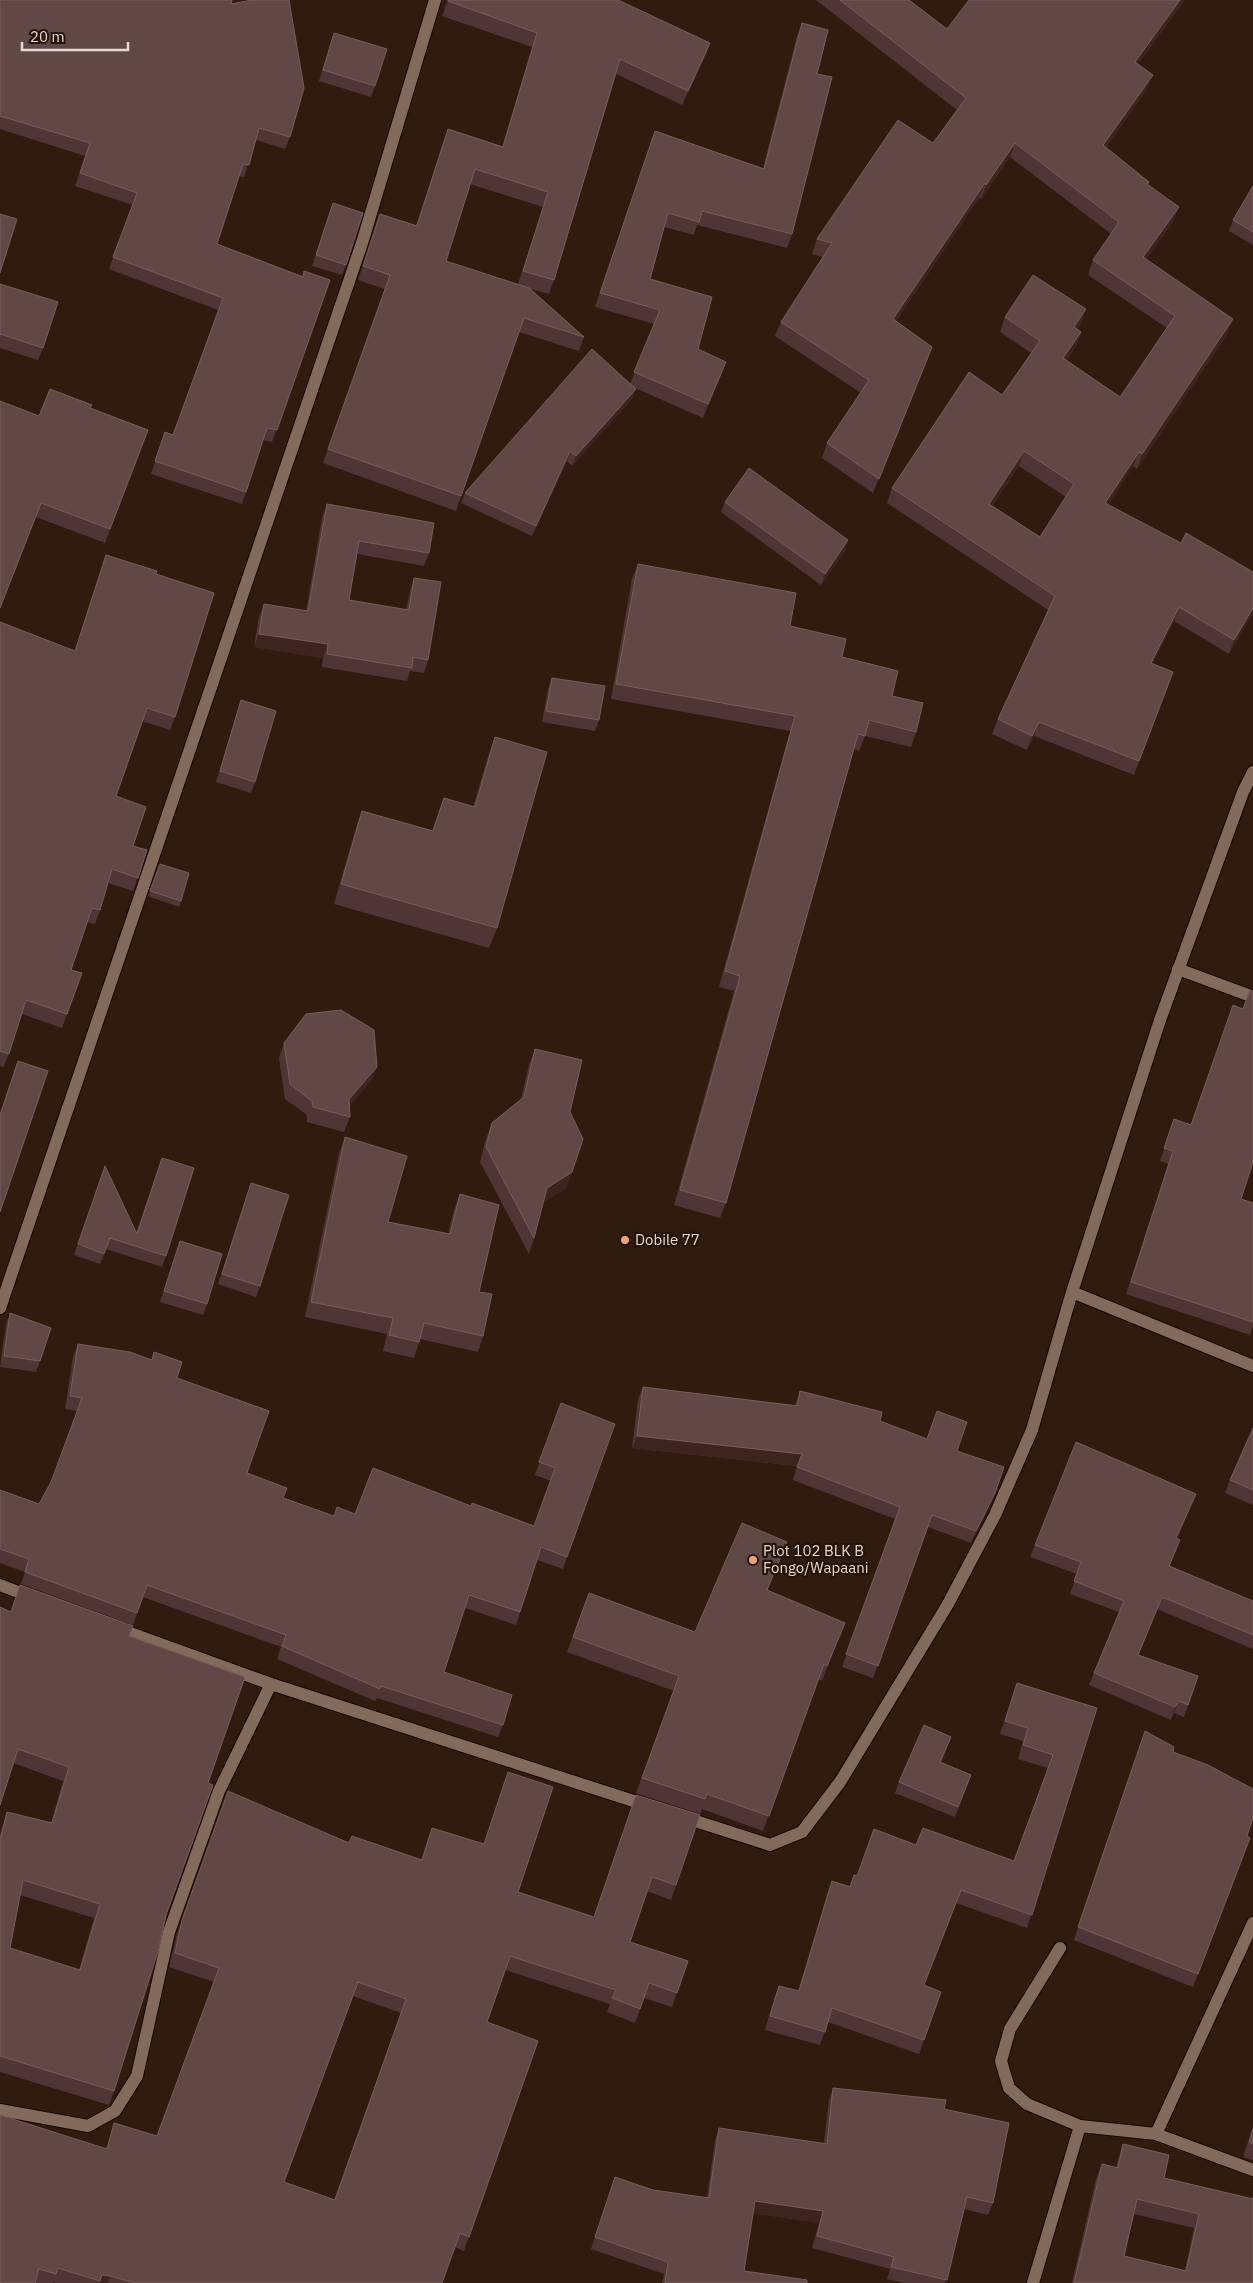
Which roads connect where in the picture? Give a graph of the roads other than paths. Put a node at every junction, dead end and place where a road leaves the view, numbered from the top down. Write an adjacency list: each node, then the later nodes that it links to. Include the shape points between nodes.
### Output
1 (435, 0): 6 (street, via 362,243)
2 (1253, 772): 3 (street)
3 (1178, 969): 4 (street); 5 (street)
4 (1253, 997)
5 (1072, 1292): 7 (street); 11 (street, via 1032,1430 995,1515 943,1612 840,1782 802,1832 770,1845)
6 (0, 1308)
7 (1253, 1366)
8 (0, 1585): 9 (street)
9 (47, 1602)
10 (103, 1623): 11 (street)
11 (271, 1684): 14 (street, via 219,1791 169,1932 137,2076 124,2097 114,2111 88,2126)
12 (1253, 1923): 16 (street)
13 (1060, 1948): 15 (street, via 1010,2029 1001,2060 1009,2088 1027,2104)
14 (0, 2110)
15 (1080, 2126): 16 (street); 18 (street)
16 (1156, 2134): 17 (street)
17 (1253, 2170)
18 (1033, 2283)

